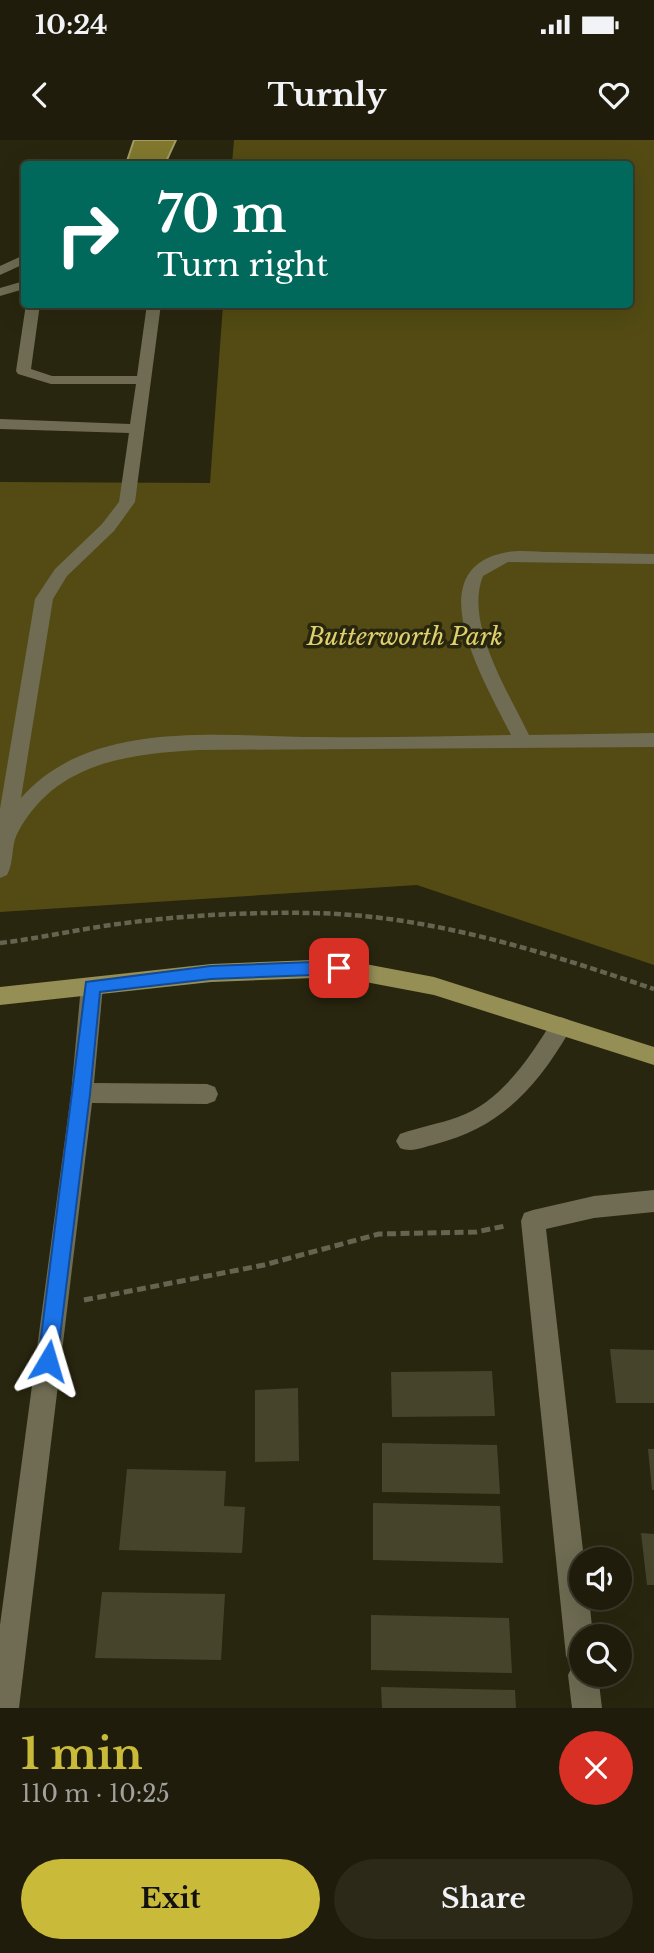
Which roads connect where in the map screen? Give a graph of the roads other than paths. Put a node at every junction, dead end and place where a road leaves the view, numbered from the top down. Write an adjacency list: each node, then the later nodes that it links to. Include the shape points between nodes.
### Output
1 (21, 260): 2 (street)
2 (0, 271)
3 (21, 286): 4 (street)
4 (0, 292)
5 (32, 308): 7 (street, via 23,371 51,380)
6 (153, 308): 7 (street)
7 (143, 380): 9 (street)
8 (0, 424): 9 (street)
9 (135, 429): 13 (street, via 127,502 119,517 52,582 44,600)
10 (654, 559): 12 (street, via 506,557 475,573 469,586 469,615)
11 (654, 740): 12 (street)
12 (523, 741): 13 (street, via 203,745 111,752 49,779)
13 (6, 835): 14 (street)
14 (0, 870)
15 (92, 986): 16 (main road); 17 (main road, via 211,973 339,968 434,986); 19 (street)
16 (0, 996)
17 (561, 1026): 18 (main road); 21 (street, via 526,1078 502,1103 471,1122)
18 (654, 1056)
19 (82, 1094): 20 (street); 25 (street)
20 (207, 1094)
21 (408, 1141)
22 (654, 1200): 23 (street, via 533,1220)
23 (578, 1624)
24 (584, 1687): 26 (street)
25 (4, 1708)
26 (587, 1708)

